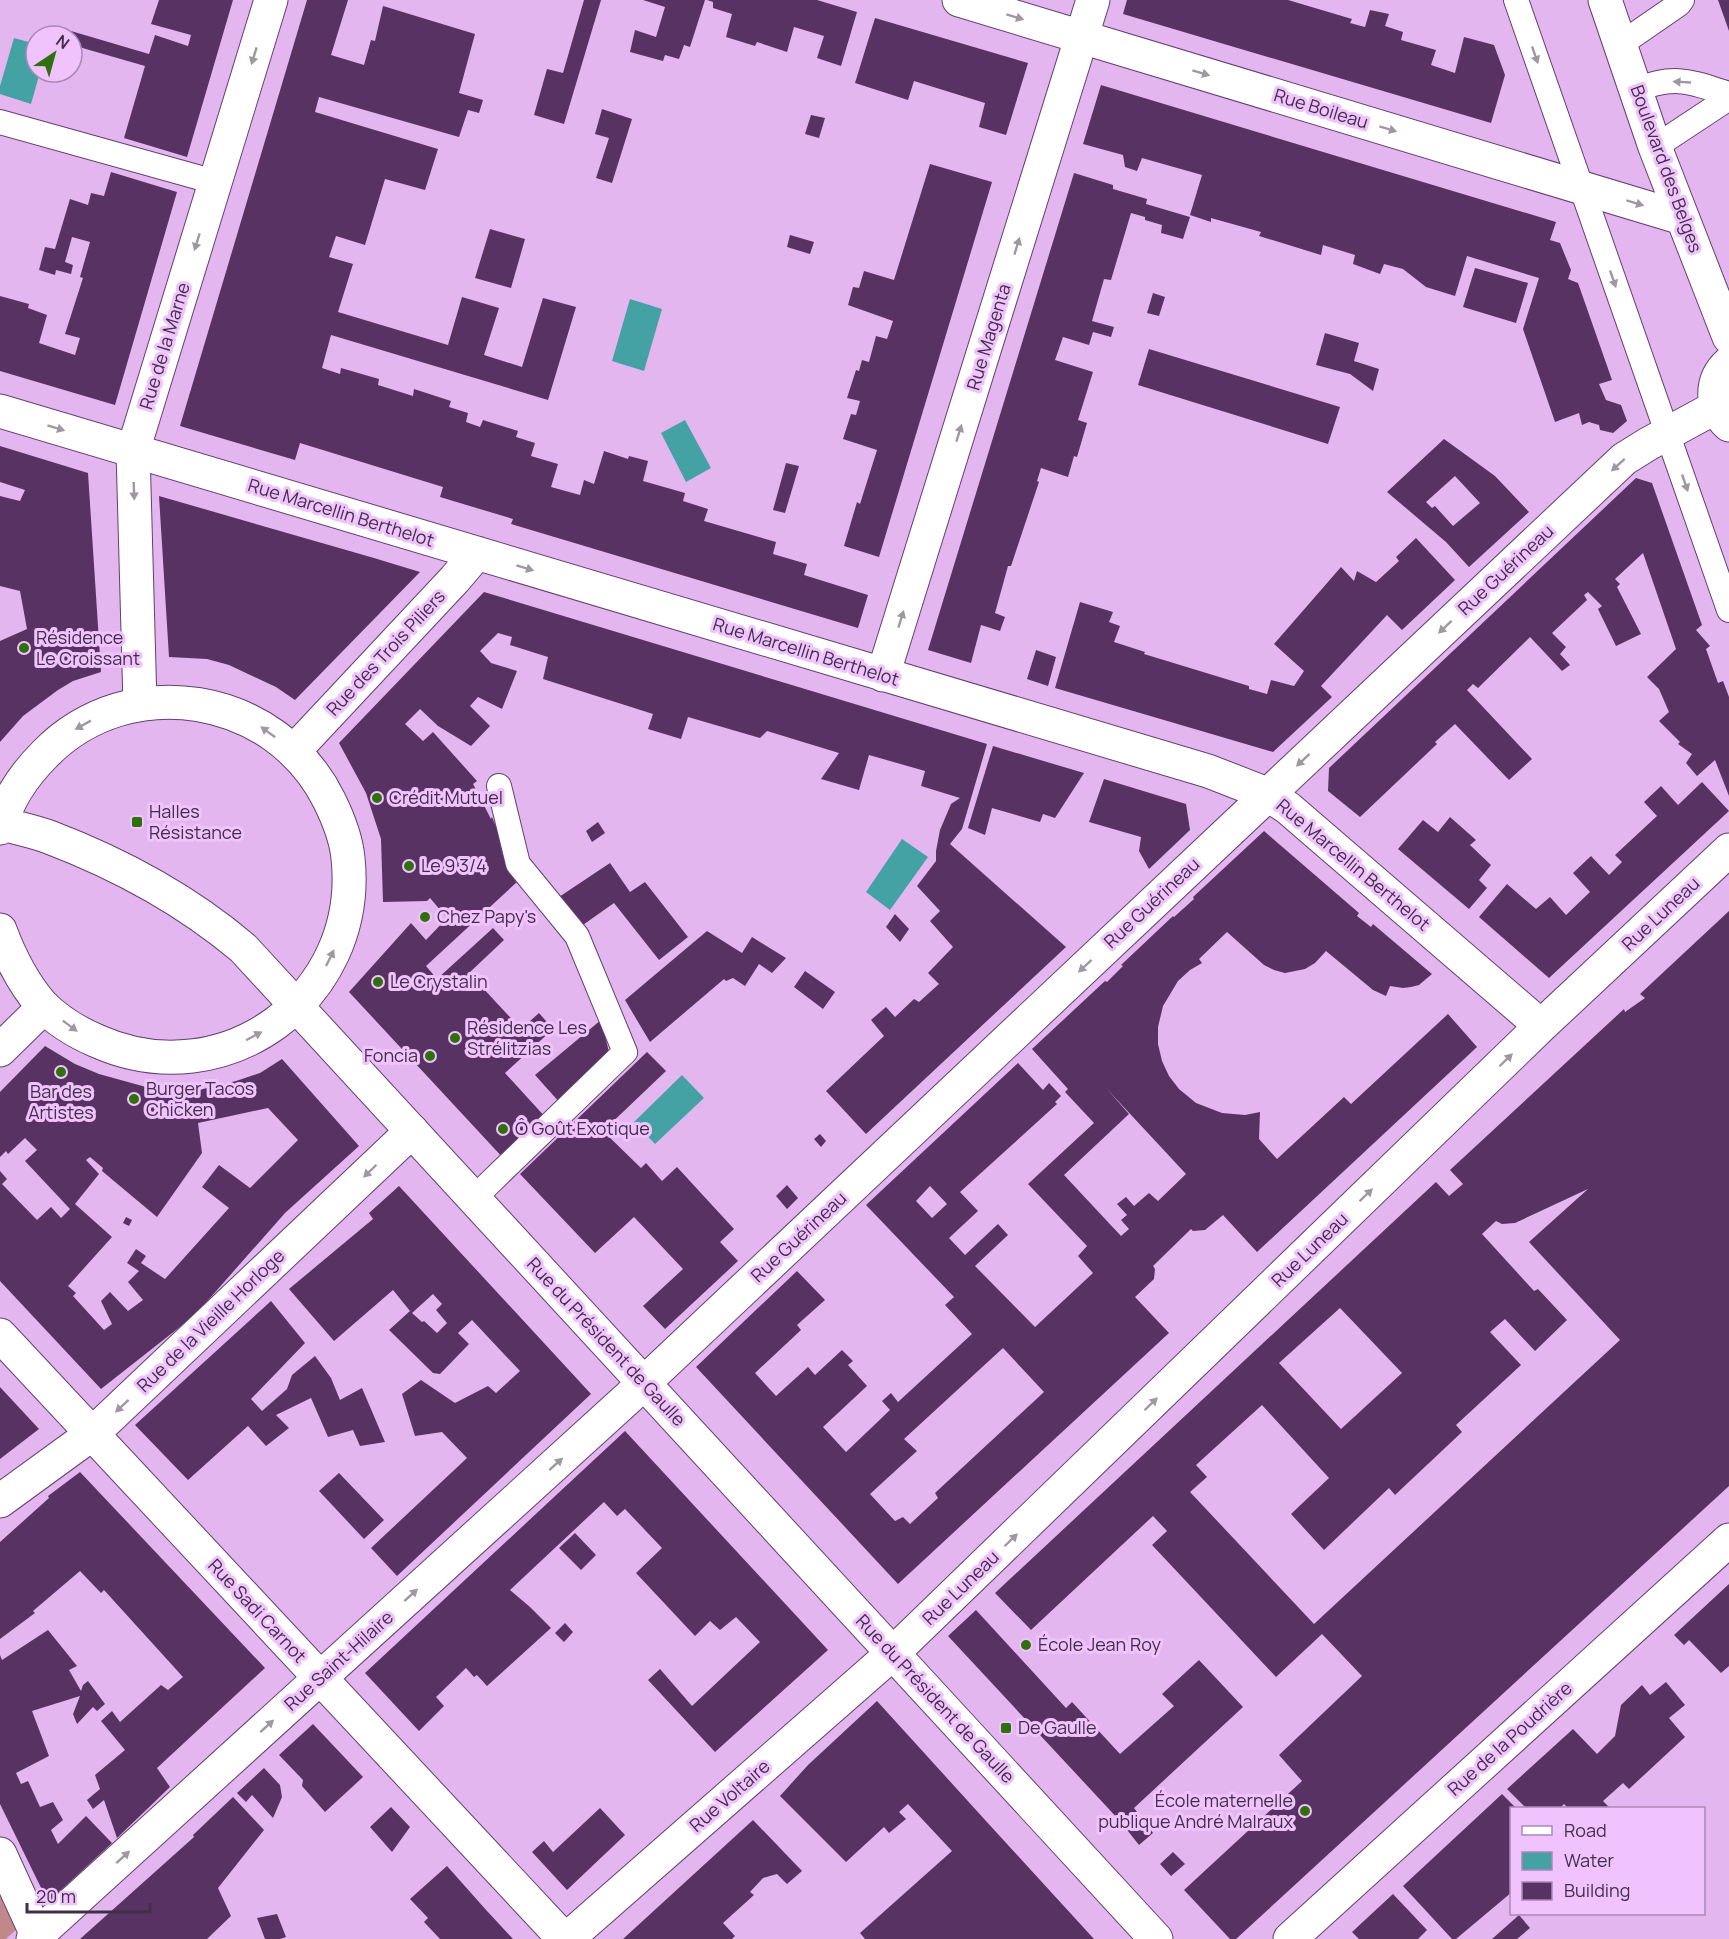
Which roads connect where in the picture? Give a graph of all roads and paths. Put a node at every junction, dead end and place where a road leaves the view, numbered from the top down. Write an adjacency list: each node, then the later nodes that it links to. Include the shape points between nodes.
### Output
1 (271, 0): 13 (street, Rue de la Marne, one-way to 13)
2 (958, 0): 7 (street, Rue Boileau, one-way to 7)
3 (1093, 0): 7 (street, Rue Magenta)
4 (1516, 0): 14 (lane, one-way to 14)
5 (1605, 0): 8 (street, Boulevard des Belges)
6 (1682, 0): 8 (lane)
7 (1083, 37): 14 (street, Rue Boileau, one-way to 14); 24 (street, Rue Magenta, one-way to 7)
8 (1621, 44): 9 (street, Boulevard des Belges)
9 (1636, 90): 10 (lane, one-way to 9, via 1687,80 1655,82); 12 (street, Boulevard des Belges)
10 (1729, 96): 12 (lane)
11 (0, 122): 13 (lane)
12 (1655, 147): 15 (street, Boulevard des Belges)
13 (215, 182): 21 (street, Rue de la Marne, one-way to 21)
14 (1581, 187): 15 (street, Rue Boileau, one-way to 15); 20 (lane, one-way to 20)
15 (1682, 218): 16 (street, Boulevard des Belges)
16 (1729, 337)
17 (1729, 363): 19 (street, via 1716,380 1714,394)
18 (0, 411): 21 (street, Rue Marcellin Berthelot, one-way to 21)
19 (1723, 416): 20 (street, Rue Guérineau)
20 (1668, 434): 23 (lane, one-way to 23); 28 (street, Rue Guérineau, one-way to 28, via 1624,459)
21 (133, 451): 22 (street, Rue Marcellin Berthelot); 25 (street, Rue de la Marne, one-way to 25)
22 (477, 553): 24 (street, Rue Marcellin Berthelot, one-way to 24); 26 (street, Rue des Trois Piliers)
23 (1729, 610)
24 (883, 675): 28 (street, Rue Marcellin Berthelot, via 1208,771)
25 (140, 704): 26 (street, one-way to 25, via 260,726 222,709 182,702); 29 (street, one-way to 29, via 109,712 54,744 32,767)
26 (294, 751): 33 (street, one-way to 26, via 323,974 340,938 349,888 348,857 338,818 320,782)
27 (499, 786): 37 (lane, via 518,864 577,936 625,1052)
28 (1267, 794): 34 (street, Rue Marcellin Berthelot); 39 (street, Rue Guérineau, one-way to 39)
29 (0, 825): 33 (street, Rue du Président de Gaulle, via 57,840 159,888 214,923)
30 (1729, 849): 34 (street, Rue Luneau)
31 (0, 930): 32 (street, via 9,955)
32 (44, 1006): 33 (street, one-way to 33, via 80,1033 116,1049 154,1058 193,1057 231,1048 278,1023); 35 (street)
33 (297, 1006): 36 (street, Rue du Président de Gaulle)
34 (1541, 1026): 43 (street, Rue Luneau, one-way to 34)
35 (0, 1050)
36 (412, 1131): 37 (street, Rue du Président de Gaulle); 40 (street, Rue de la Vieille Horloge, one-way to 40)
37 (474, 1198): 39 (street, Rue du Président de Gaulle)
38 (0, 1335): 40 (street, Rue Sadi Carnot)
39 (644, 1383): 43 (street, Rue du Président de Gaulle); 44 (street, Rue Saint-Hilaire, one-way to 39)
40 (92, 1434): 41 (street, Rue de la Vieille Horloge); 44 (street, Rue Sadi Carnot)
41 (0, 1500)
42 (1729, 1540): 49 (street, Rue de la Poudrière)
43 (893, 1653): 47 (street, Rue Voltaire); 48 (street, Rue du Président de Gaulle)
44 (320, 1678): 46 (street, Rue Saint-Hilaire, one-way to 44); 47 (street, Rue Sadi Carnot)
45 (0, 1854): 46 (street)
46 (35, 1937)
47 (566, 1939)
48 (1156, 1939)
49 (1290, 1939)

